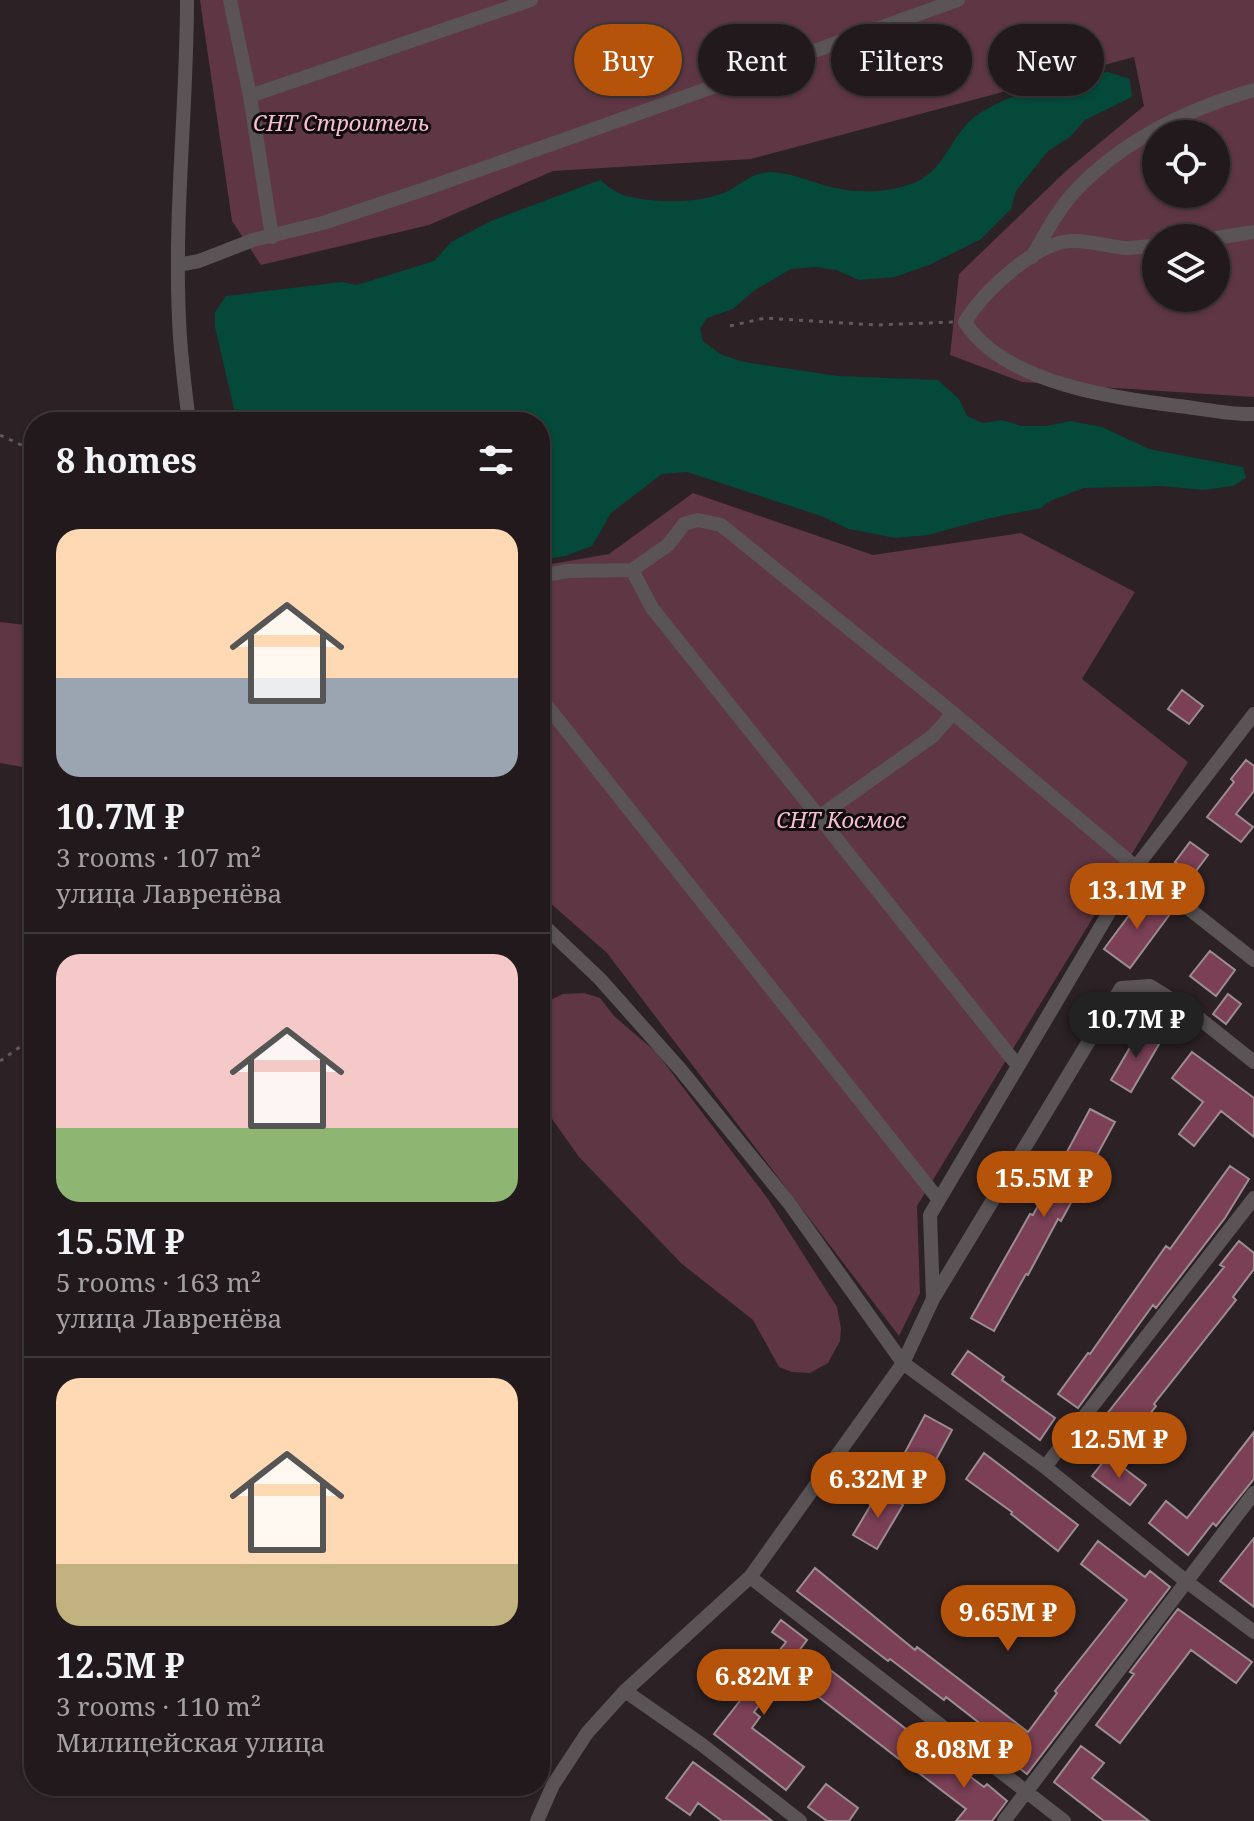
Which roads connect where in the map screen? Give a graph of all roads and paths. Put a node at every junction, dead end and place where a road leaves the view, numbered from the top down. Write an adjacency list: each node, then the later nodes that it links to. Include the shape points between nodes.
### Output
1 (187, 0): 12 (street)
2 (230, 0): 6 (street)
3 (531, 0): 6 (street)
4 (958, 0): 9 (street, via 422,190)
5 (1254, 90): 11 (street, via 1155,129 1109,160 1064,204)
6 (250, 96): 9 (street)
7 (1254, 232): 8 (street)
8 (1230, 236)
9 (272, 237): 12 (street)
10 (1142, 247): 11 (street, via 1060,242)
11 (1032, 257): 13 (street, via 997,283)
12 (178, 265): 15 (street)
13 (965, 322): 14 (path, via 876,325 765,318); 16 (street, via 990,351 1035,375 1112,396)
14 (730, 326)
15 (188, 412)
16 (1254, 414)
17 (0, 435): 18 (path)
18 (24, 446)
19 (632, 570): 20 (street); 22 (street, via 668,545 684,524 698,520 721,525); 24 (street, via 652,608)
20 (550, 574)
21 (550, 710): 33 (street)
22 (953, 713): 24 (street, via 933,736); 25 (street)
23 (1253, 717): 25 (street)
24 (820, 816): 31 (street)
25 (1136, 867): 27 (street); 31 (street)
26 (550, 932): 35 (street, via 680,1069 789,1203)
27 (1254, 960)
28 (24, 1044): 29 (path)
29 (0, 1061)
30 (1254, 1062): 34 (street, via 1150,986 1121,988)
31 (1018, 1066): 33 (street)
32 (1254, 1198): 36 (street)
33 (939, 1200): 34 (street, via 930,1215)
34 (933, 1299): 35 (street)
35 (903, 1363): 36 (street); 38 (street)
36 (1045, 1467): 39 (street)
37 (1254, 1493): 39 (street)
38 (750, 1577): 41 (street); 42 (street)
39 (1187, 1582): 40 (street); 42 (street)
40 (1254, 1632)
41 (625, 1691): 44 (street, via 572,1753); 46 (street)
42 (1026, 1792): 47 (street); 48 (street)
43 (550, 1796): 45 (street)
44 (550, 1796)
45 (537, 1821)
46 (800, 1821)
47 (1004, 1821)
48 (1064, 1821)

